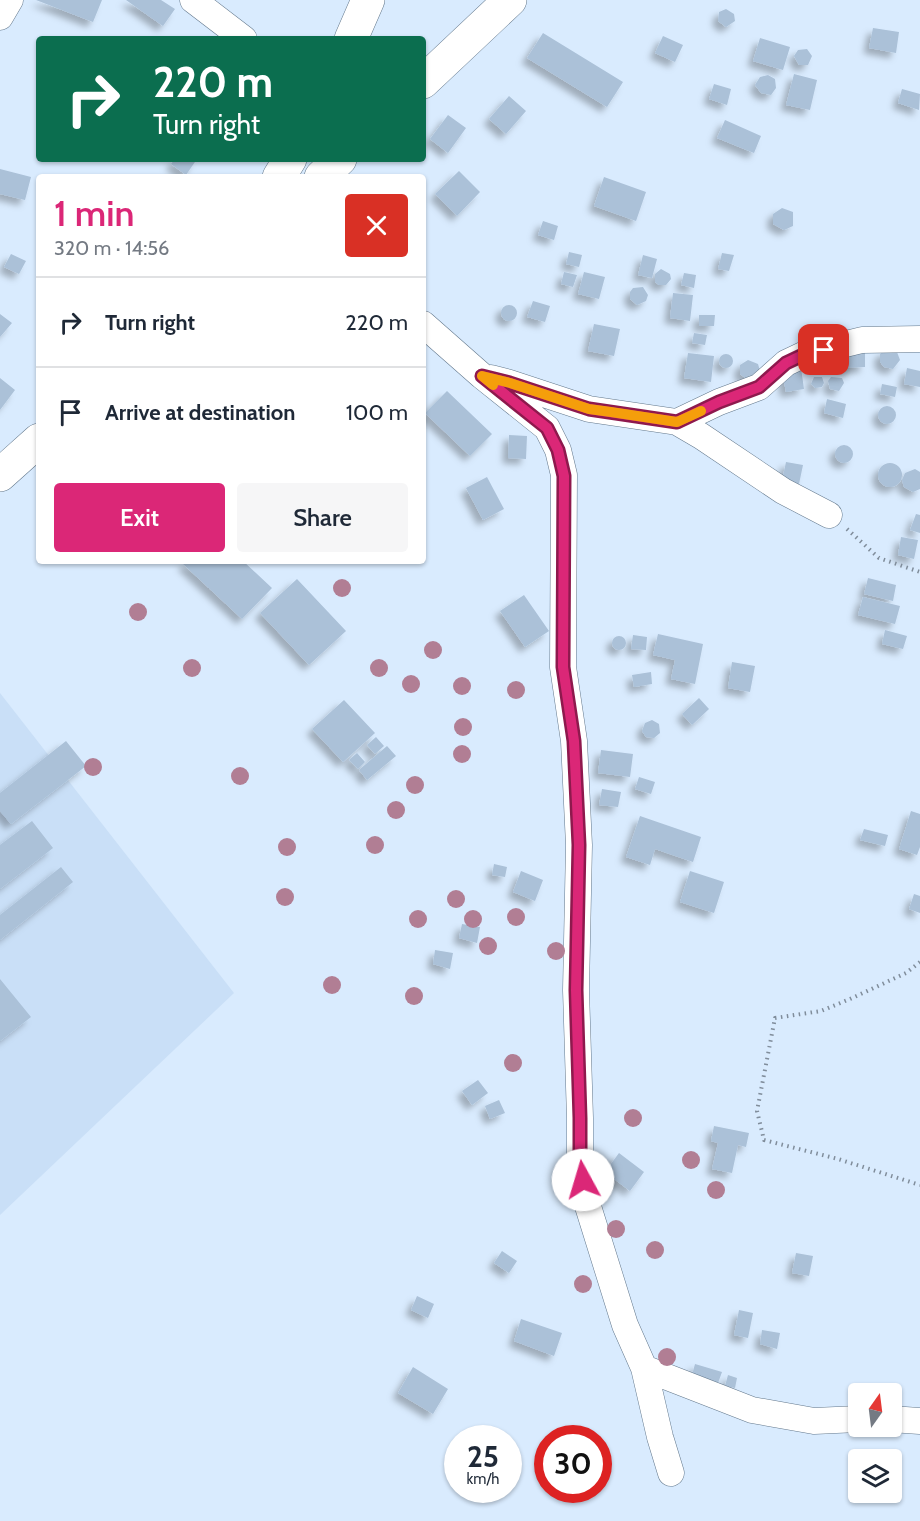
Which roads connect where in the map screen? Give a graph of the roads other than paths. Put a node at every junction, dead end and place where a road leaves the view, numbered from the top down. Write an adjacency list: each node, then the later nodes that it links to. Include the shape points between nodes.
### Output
1 (10, 0): 5 (street)
2 (193, 0): 6 (street)
3 (368, 0): 7 (main road)
4 (510, 0): 8 (main road)
5 (0, 17)
6 (240, 36)
7 (352, 36)
8 (426, 79)
9 (337, 162): 10 (main road)
10 (324, 174)
11 (426, 327): 13 (street)
12 (920, 339): 14 (street, via 862,340 805,354 786,363 759,387)
13 (482, 376): 14 (street, via 589,409); 18 (street, via 547,428 558,450 564,476 563,667 574,741 579,845 576,990 580,1161 586,1200 625,1325)
14 (677, 422): 17 (street, via 783,491)
15 (36, 443): 16 (main road)
16 (0, 476)
17 (829, 515)
18 (644, 1368): 19 (street, via 752,1410 814,1421); 22 (street)
19 (848, 1419)
20 (902, 1420): 21 (street)
21 (920, 1421)
22 (671, 1473)

